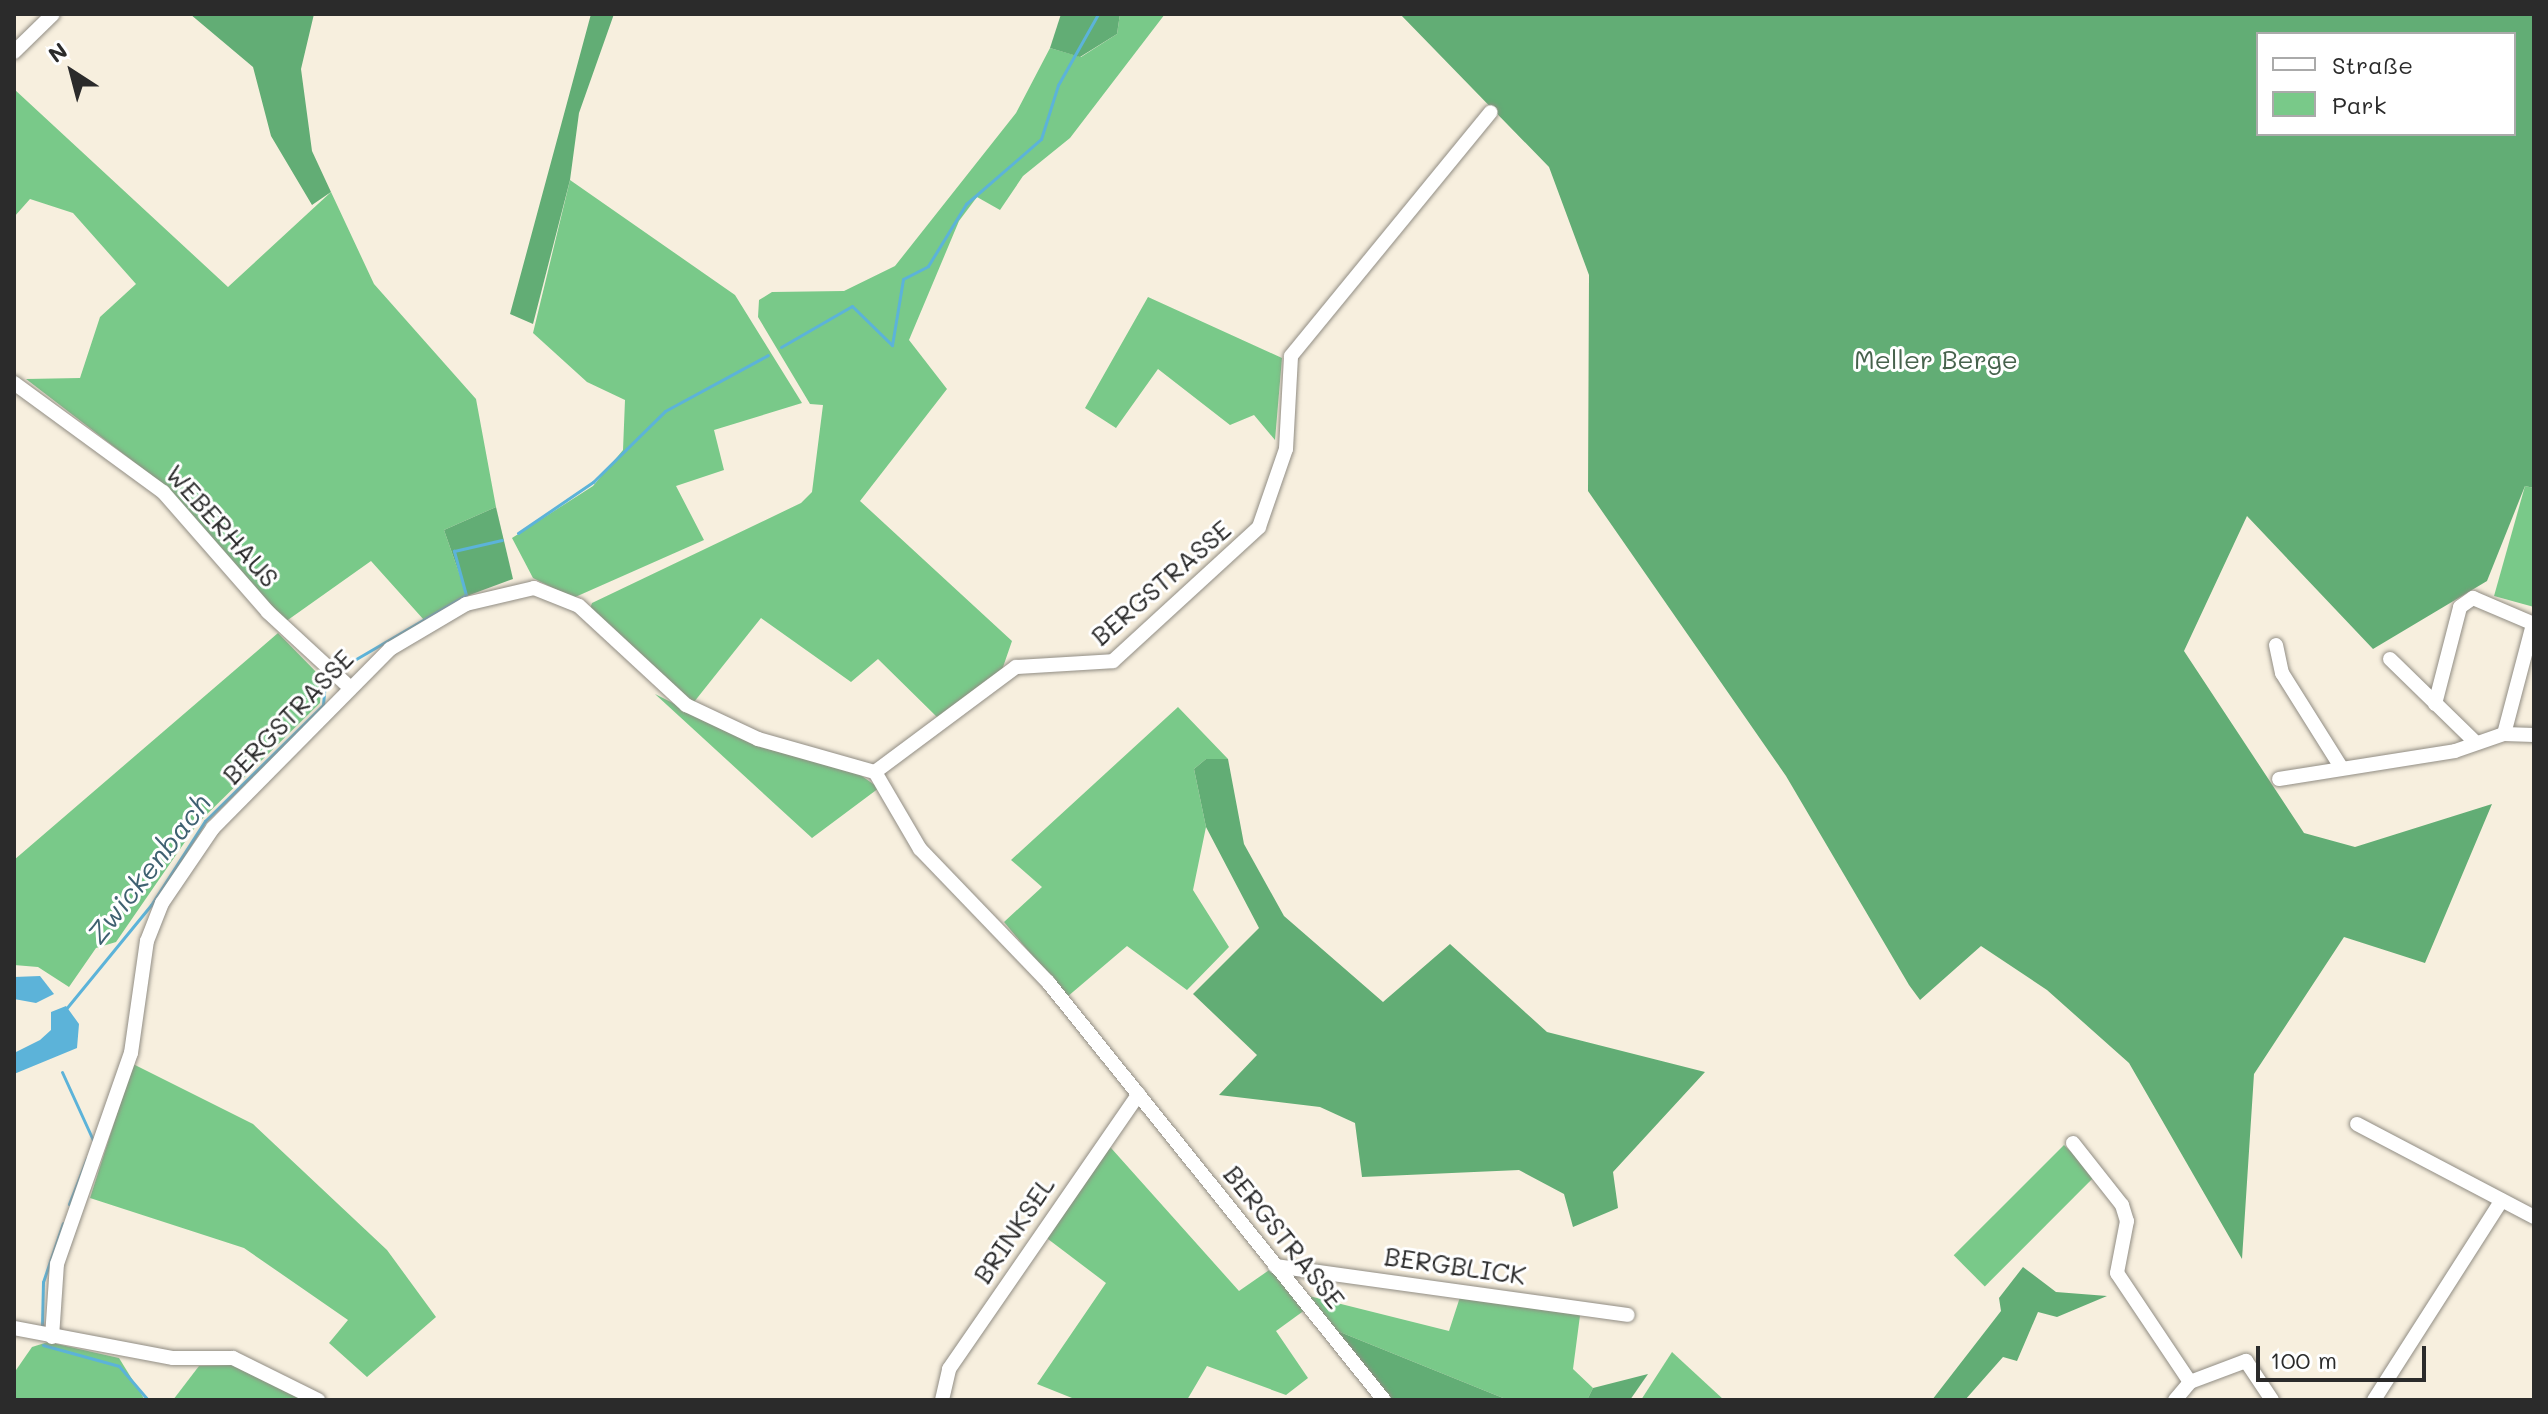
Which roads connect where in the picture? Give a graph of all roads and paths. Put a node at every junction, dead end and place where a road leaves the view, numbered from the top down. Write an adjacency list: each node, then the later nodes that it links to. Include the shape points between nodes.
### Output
1 (53, 14): 2 (street)
2 (14, 52)
3 (1491, 112): 14 (street, BERGSTRASSE, via 1291,356 1286,449 1259,527 1113,661 1016,667)
4 (14, 383): 8 (street, WEBERHAUS, via 163,492 268,612)
5 (2534, 624): 9 (street, via 2473,598 2460,607); 10 (street)
6 (2276, 645): 13 (street, via 2282,673)
7 (2390, 659): 9 (street)
8 (347, 685): 14 (street, BERGSTRASSE, via 390,649 466,604 534,588 579,606 686,705 758,739); 24 (street, BERGSTRASSE, via 320,725 213,828 162,903 147,941 131,1053 57,1264)
9 (2435, 704): 12 (street)
10 (2504, 734): 11 (street); 12 (street)
11 (2534, 735)
12 (2475, 742): 13 (street)
13 (2341, 767): 15 (street)
14 (875, 772): 16 (street, BERGSTRASSE, via 920,849 1005,930)
15 (2279, 779)
16 (1139, 1094): 21 (street, BERGSTRASSE); 27 (street, BRINKSEL, via 949,1369)
17 (2357, 1124): 19 (street)
18 (2073, 1143): 25 (street, via 2122,1205 2127,1221 2117,1273)
19 (2502, 1200): 20 (street); 31 (street)
20 (2534, 1217)
21 (1275, 1266): 22 (street, BERGBLICK); 28 (street, BERGSTRASSE)
22 (1628, 1315)
23 (14, 1328): 24 (street)
24 (52, 1337): 26 (street, via 173,1358 233,1358)
25 (2190, 1382): 29 (street); 30 (street, via 2246,1361)
26 (318, 1400)
27 (942, 1400)
28 (1384, 1400)
29 (2175, 1400)
30 (2272, 1400)
31 (2374, 1400)

